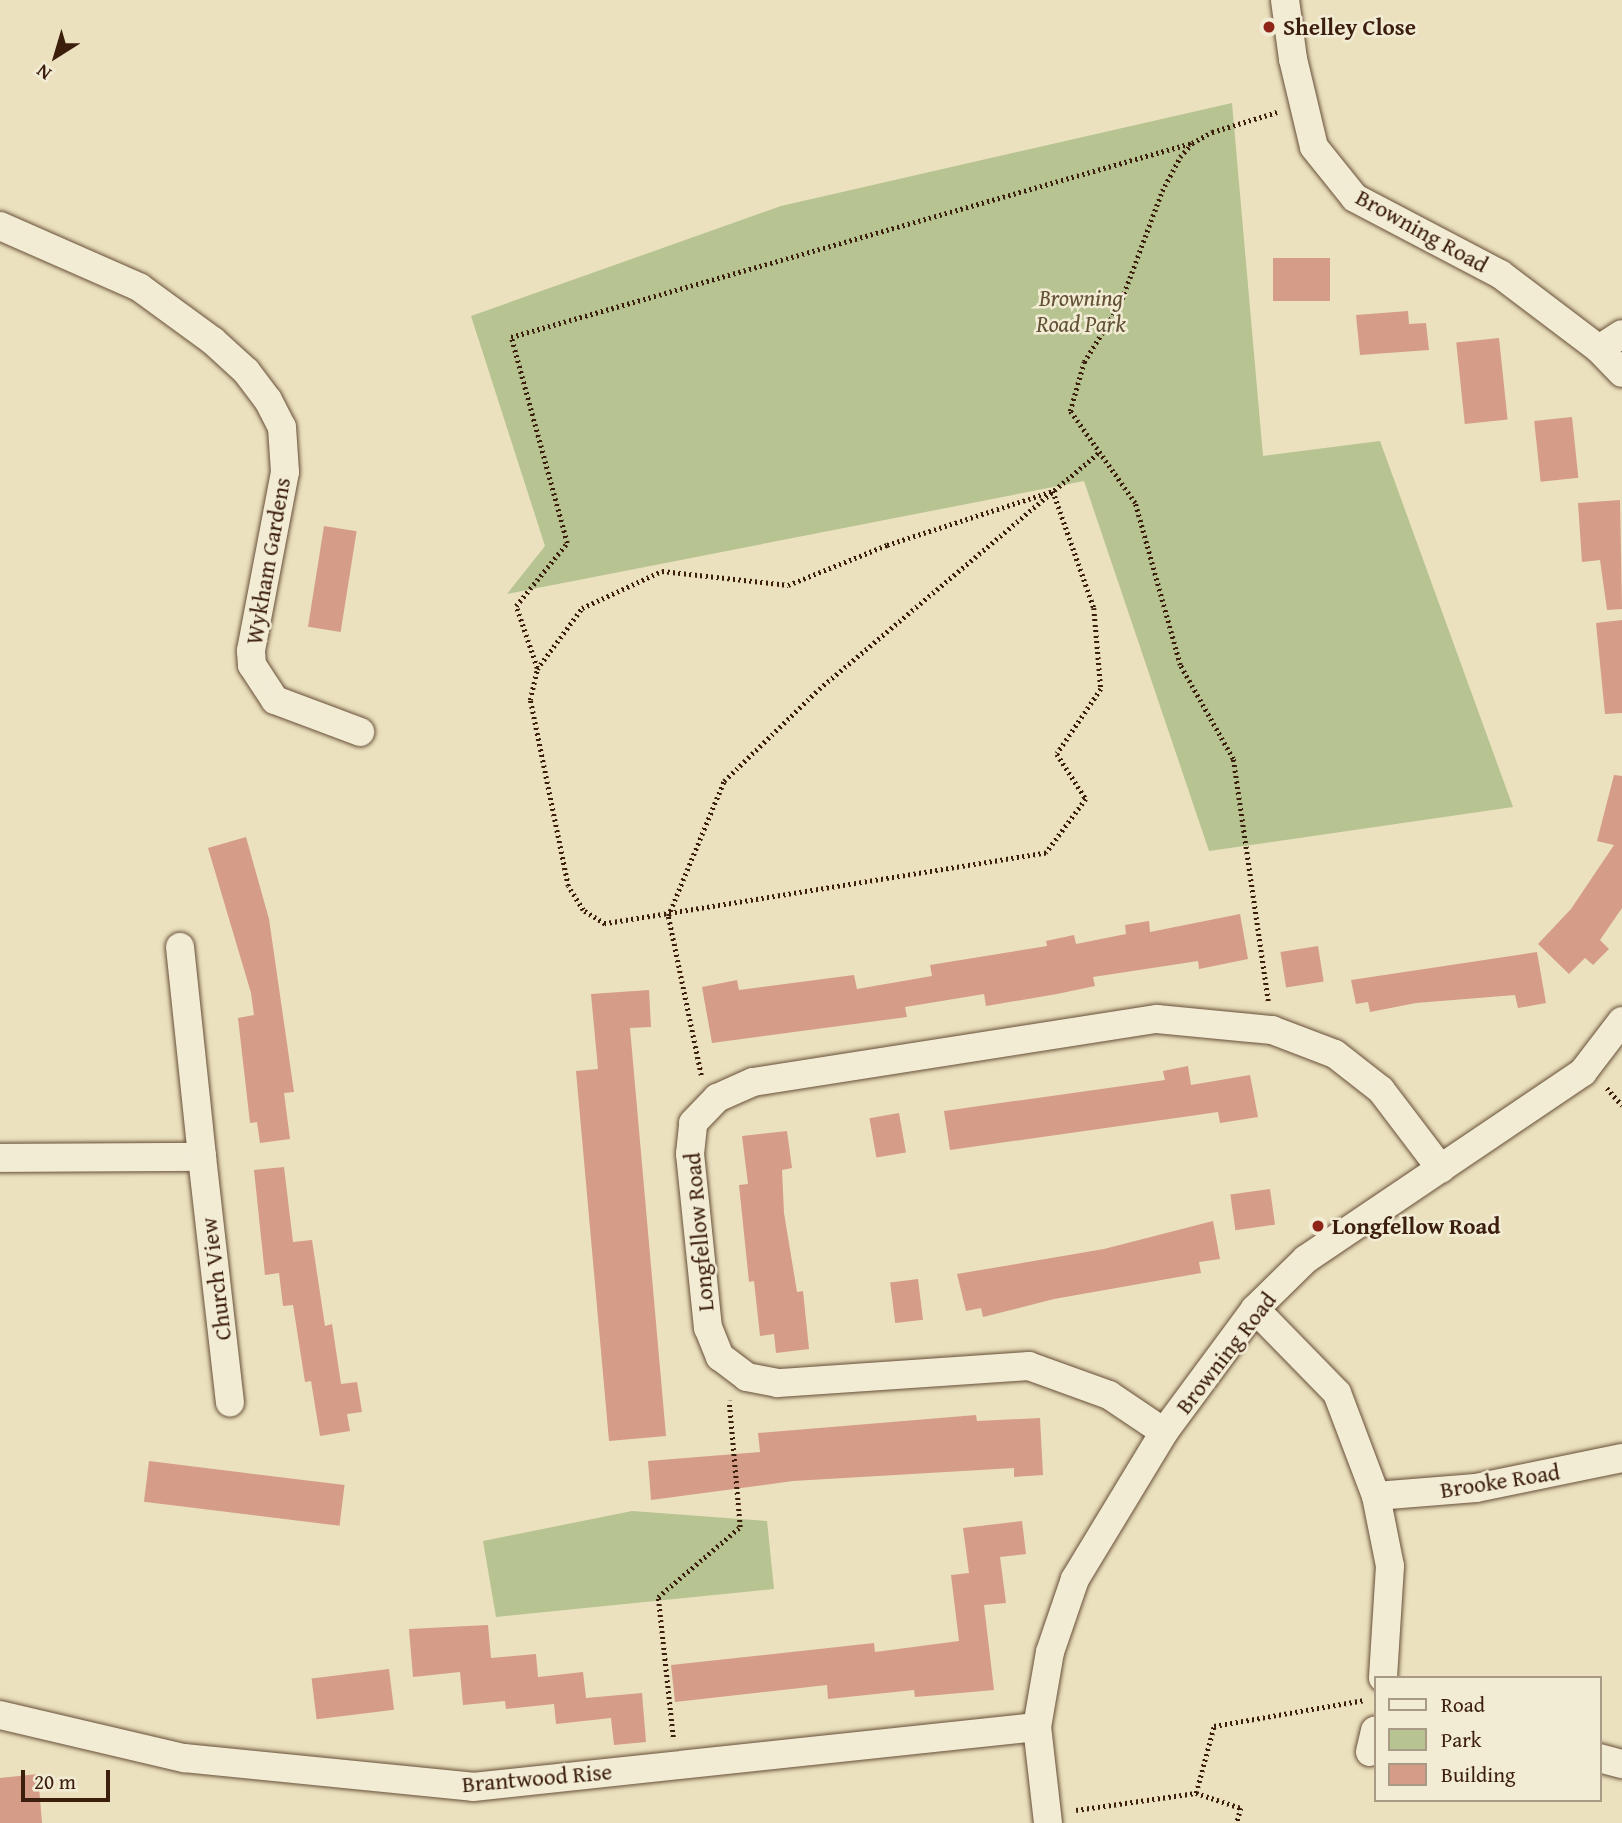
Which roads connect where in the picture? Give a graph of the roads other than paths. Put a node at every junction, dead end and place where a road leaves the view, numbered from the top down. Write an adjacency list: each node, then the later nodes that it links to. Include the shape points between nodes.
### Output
1 (1285, 0): 3 (street, Browning Road, via 1314,147 1355,198 1500,274)
2 (0, 226): 5 (street, Wykham Gardens, via 139,286 246,370 268,400 282,427 285,472 252,665 275,700)
3 (1611, 341): 4 (street, Browning Road)
4 (1622, 373)
5 (360, 732)
6 (180, 947): 9 (street, Church View)
7 (1622, 1021): 10 (street, Browning Road, via 1583,1072)
8 (0, 1157): 9 (street)
9 (202, 1157): 12 (street, Church View)
10 (1441, 1169): 11 (street, Browning Road, via 1306,1259); 13 (street, Longfellow Road, via 1381,1090 1335,1054 1272,1030 1145,1021 753,1082 717,1097 693,1123 690,1154 708,1328 726,1361 747,1377 778,1383 1029,1366 1109,1395)
11 (1255, 1309): 13 (street, Browning Road); 15 (street, via 1337,1393)
12 (230, 1402)
13 (1164, 1432): 18 (street, Browning Road, via 1075,1579 1050,1652)
14 (1622, 1458): 15 (street, Brooke Road, via 1476,1488)
15 (1376, 1496): 16 (street, via 1390,1566)
16 (1383, 1676)
17 (0, 1715): 18 (street, Brantwood Rise, via 184,1758 473,1787)
18 (1037, 1727): 21 (street, Browning Road)
19 (1601, 1759): 20 (street)
20 (1622, 1764)
21 (1047, 1818)

